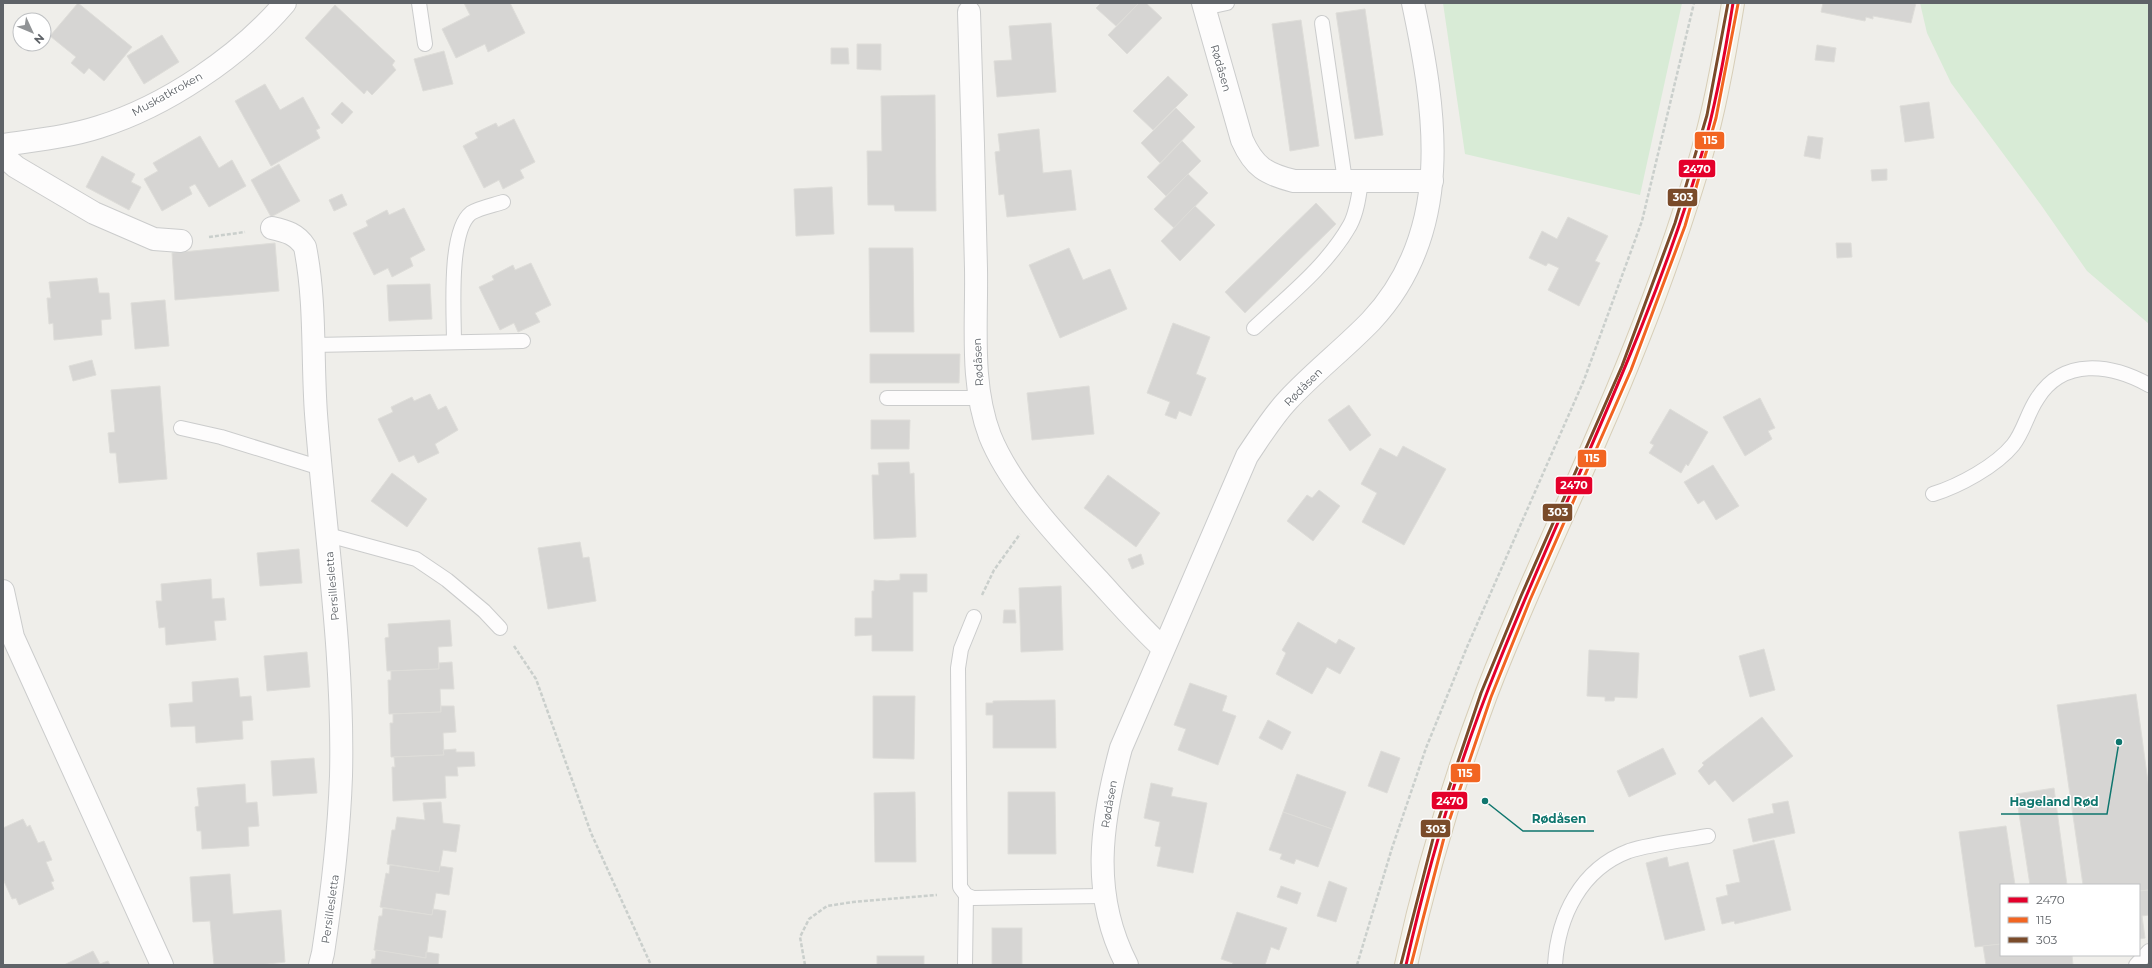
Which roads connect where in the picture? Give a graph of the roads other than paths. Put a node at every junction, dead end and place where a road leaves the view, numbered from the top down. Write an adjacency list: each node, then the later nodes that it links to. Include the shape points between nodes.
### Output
1 (285, 3): 10 (street, Muskatkroken, via 224,60 182,88 140,111 99,127 57,138)
2 (419, 3): 9 (lane)
3 (1227, 3): 6 (lane)
4 (1413, 3): 13 (street, Rødåsen, via 1432,106)
5 (1733, 3): 40 (main road, via 1726,51 1702,153 1669,253 1599,434 1487,693 1444,819)
6 (1204, 6): 12 (street, Rødåsen, via 1242,140 1252,159 1265,171 1294,181)
7 (969, 12): 23 (street, Rødåsen, via 977,365)
8 (1322, 23): 12 (lane)
9 (426, 44)
10 (3, 145)
11 (3, 156): 16 (street, via 16,167 94,213 154,240)
12 (1353, 181): 13 (street, Rødåsen); 17 (lane, via 1357,205 1350,225 1321,264)
13 (1432, 181): 31 (street, Rødåsen, via 1426,220 1411,264 1394,293 1371,320 1288,400 1247,456)
14 (503, 202): 19 (lane, via 471,214 460,229 455,254)
15 (272, 228): 20 (street, Persillesletta, via 289,231 305,247 311,278)
16 (181, 241)
17 (1254, 328)
18 (523, 341): 19 (lane)
19 (454, 342): 20 (lane)
20 (313, 345): 25 (street, Persillesletta)
21 (2149, 385): 26 (lane, via 2131,375 2105,369 2074,369 2055,377 2044,388 2012,446 1975,474 1951,488)
22 (887, 398): 23 (lane)
23 (980, 398): 31 (street, Rødåsen, via 984,418 1006,469 1088,569)
24 (181, 428): 25 (lane, via 221,436)
25 (321, 468): 27 (street, Persillesletta)
26 (1933, 494)
27 (328, 535): 30 (lane, via 416,559 447,580); 37 (street, Persillesletta, via 339,677 341,775 335,874)
28 (3, 591): 36 (street, via 13,637)
29 (974, 617): 33 (lane, via 961,649 958,668)
30 (500, 628)
31 (1163, 648): 34 (street, Rødåsen, via 1121,748 1110,787 1103,847)
32 (1708, 836): 41 (lane, via 1630,851 1607,862 1592,874 1577,892 1567,910 1559,933)
33 (963, 891): 34 (lane, via 973,898); 38 (lane)
34 (1103, 896): 39 (street, Rødåsen, via 1110,924)
35 (2149, 952): 42 (lane)
36 (162, 965)
37 (320, 965)
38 (965, 965)
39 (1127, 965)
40 (1406, 965)
41 (1555, 965)
42 (2136, 965)

